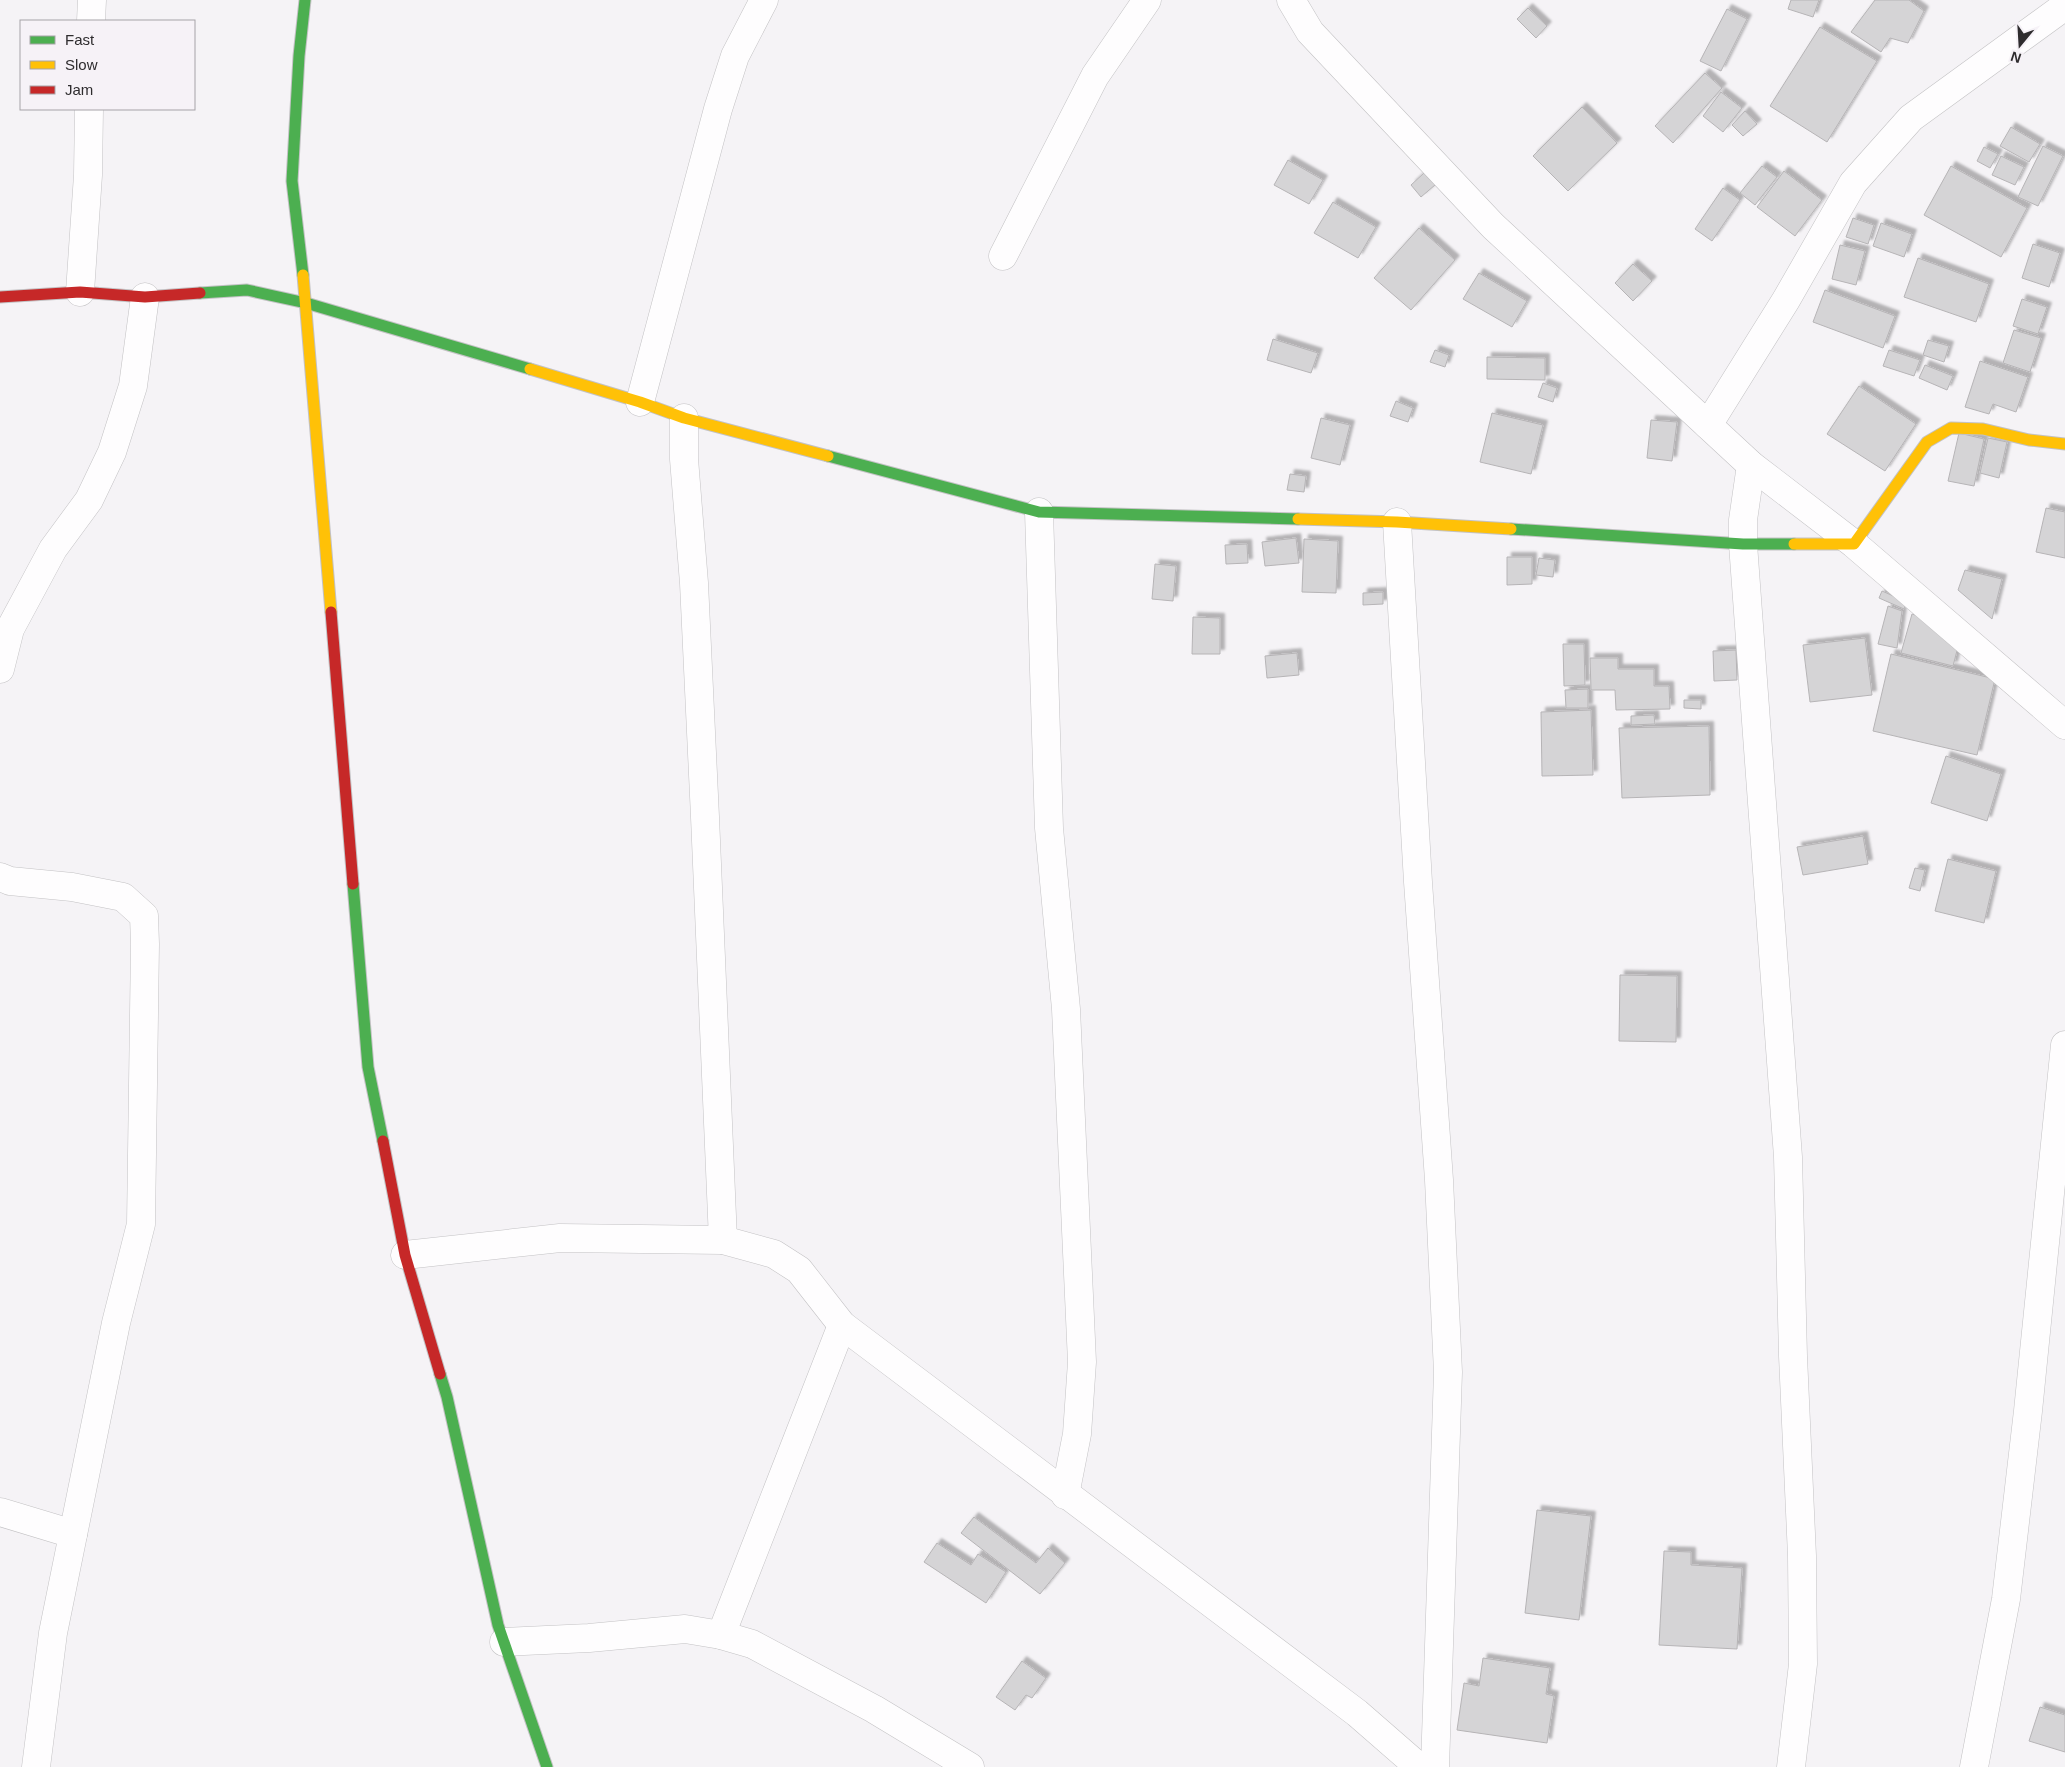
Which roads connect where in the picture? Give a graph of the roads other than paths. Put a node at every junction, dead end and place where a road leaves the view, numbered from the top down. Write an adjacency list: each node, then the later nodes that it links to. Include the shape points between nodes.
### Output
1 (92, 0): 7 (street)
2 (305, 0): 13 (street, via 292,180)
3 (764, 0): 14 (street, via 735,56 718,109)
4 (1147, 0): 9 (street, via 1095,76)
5 (1291, 0): 16 (street, via 1310,32 1493,226)
6 (2065, 6): 16 (street, via 1912,118 1853,183 1786,300)
7 (91, 20)
8 (89, 110): 10 (street)
9 (1003, 256)
10 (80, 292): 11 (street); 12 (street)
11 (145, 296): 13 (street, via 247,290); 23 (street, via 133,386 112,452 89,500 53,549 10,629)
12 (0, 298)
13 (306, 303): 14 (street); 28 (street, via 368,1066)
14 (640, 402): 15 (street)
15 (684, 418): 19 (street); 27 (street)
16 (1708, 425): 18 (street)
17 (2065, 444): 22 (street, via 2029,440 1983,429 1951,428 1927,442)
18 (1751, 465): 21 (street); 22 (street)
19 (1039, 512): 20 (street); 30 (street, via 1049,828 1066,1009 1082,1362 1077,1434)
20 (1397, 522): 21 (street); 39 (street, via 1439,1180 1448,1372)
21 (1743, 544): 22 (street); 40 (street, via 1788,1157 1803,1654)
22 (1854, 544): 24 (street)
23 (0, 669)
24 (2065, 725)
25 (0, 877): 32 (street, via 123,897 144,916 141,1224 116,1322)
26 (2065, 1045): 41 (street, via 2006,1598)
27 (723, 1240): 28 (street, via 560,1238); 29 (street, via 774,1254 798,1270)
28 (405, 1255): 34 (street, via 447,1397)
29 (842, 1325): 30 (street); 33 (street)
30 (1065, 1495): 38 (street, via 1357,1713)
31 (0, 1512): 32 (street)
32 (73, 1534): 35 (street, via 53,1633)
33 (721, 1635): 34 (street, via 685,1629); 37 (street, via 769,1653 874,1709)
34 (504, 1642): 36 (street)
35 (36, 1767)
36 (547, 1767)
37 (970, 1767)
38 (1419, 1767)
39 (1436, 1767)
40 (1791, 1767)
41 (1974, 1767)

